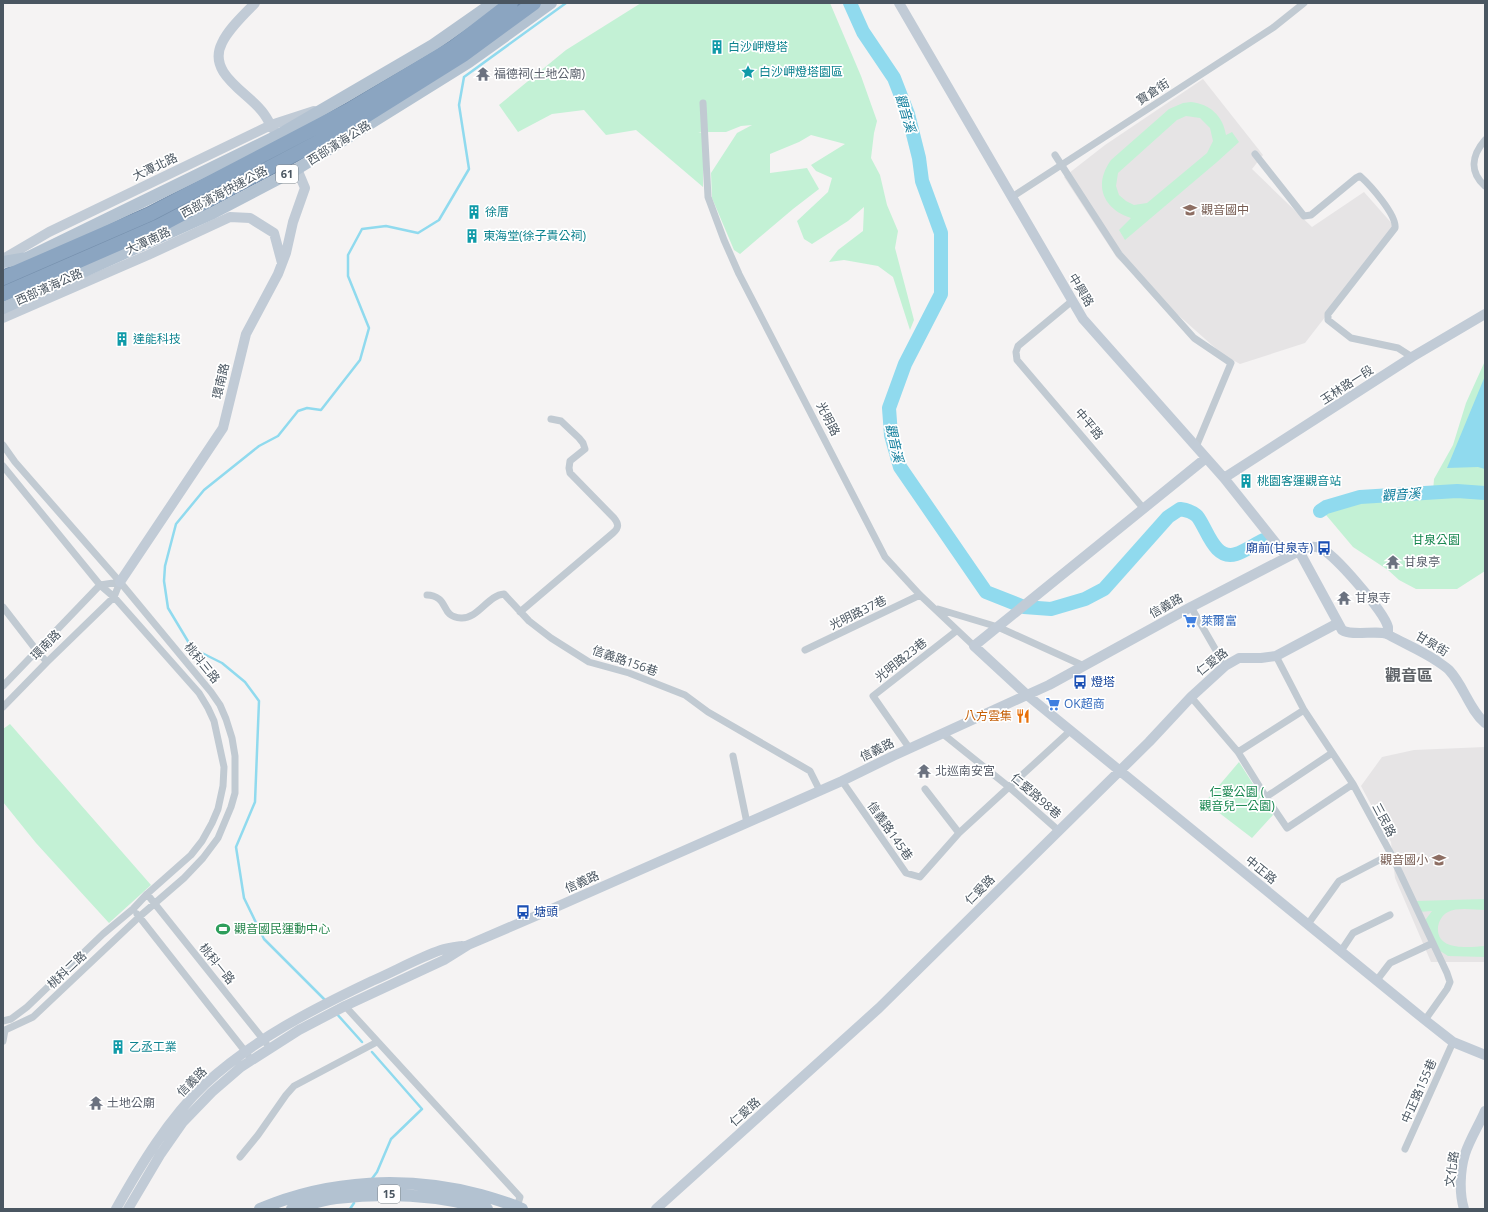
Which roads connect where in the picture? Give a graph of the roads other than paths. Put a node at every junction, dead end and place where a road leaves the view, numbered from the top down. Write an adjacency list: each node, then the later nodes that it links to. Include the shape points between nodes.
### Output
1 (256, 3): 9 (street, via 226,35 219,56 227,78 260,109)
2 (493, 3): 9 (main road, via 433,45 323,109)
3 (511, 3): 20 (highway, 西部濱海快速公路 / 61, via 454,46 349,110 150,214)
4 (534, 3): 21 (highway, 西部濱海快速公路 / 61, via 463,55 356,122 159,226)
5 (551, 3): 14 (main road, 西部濱海公路 / 61, via 469,62)
6 (899, 3): 16 (street, 中興路)
7 (1304, 3): 13 (street, 寶倉街, via 1274,27)
8 (703, 103): 39 (street, 光明路, via 708,197 724,240 739,274 885,557)
9 (274, 130): 17 (street, 大潭北路, via 50,232); 18 (main road, via 27,258)
10 (1485, 140): 15 (street, via 1474,157 1474,170)
11 (1255, 154): 26 (street, via 1304,216 1311,215 1356,178 1360,176 1368,183 1395,220 1395,228 1328,314 1328,320 1351,338 1398,348)
12 (1055, 155): 13 (street)
13 (1061, 165): 16 (street, 寶倉街); 28 (street, via 1118,254 1194,338 1231,363)
14 (297, 169): 19 (street, 環南路, via 305,188); 23 (main road, 西部濱海公路 / 61, via 213,213)
15 (1485, 186)
16 (1012, 197): 22 (street, 中興路)
17 (3, 259)
18 (3, 262)
19 (282, 263): 25 (street, 大潭南路, via 274,233 250,218 230,217 148,256); 36 (street, 環南路, via 246,334 223,428)
20 (3, 278)
21 (3, 294)
22 (1072, 301): 28 (street, 中興路, via 1083,319); 33 (street, 中平路, via 1018,346 1017,360)
23 (3, 308)
24 (1485, 314): 26 (street, 玉林路一段)
25 (3, 318)
26 (1412, 357): 32 (street, 玉林路一段)
27 (551, 419): 44 (street, via 561,421 583,443 585,449 570,461 570,473 614,518 618,527)
28 (1196, 447): 30 (street, 中興路)
29 (4, 450): 36 (street, 桃科三路)
30 (1206, 458): 32 (street, 中興路); 33 (street)
31 (3, 466): 37 (street, 桃科三路)
32 (1224, 478): 35 (street, 中興路)
33 (1144, 509): 46 (street)
34 (1299, 551): 35 (street); 45 (street); 48 (street, via 1319,547 1327,552 1374,604 1388,627)
35 (1287, 556): 42 (street, 信義路)
36 (120, 582): 37 (street); 40 (street, 環南路); 80 (street, 桃科三路, via 200,677 220,705 232,738 235,756 235,793 218,838 203,858)
37 (100, 585): 40 (street, 桃科三路); 51 (street, 環南路)
38 (427, 594): 44 (street, 信義路156巷, via 440,600 447,612 462,618 470,616 501,594 506,595)
39 (920, 595): 43 (street, 光明路); 50 (street, 光明路37巷)
40 (114, 597): 53 (street, 環南路); 79 (street, 桃科三路, via 199,693 214,721 224,767 218,809 202,841 191,855)
41 (3, 607): 51 (street)
42 (1191, 607): 54 (street, 信義路); 55 (street)
43 (937, 609): 46 (street); 49 (street, 光明路)
44 (520, 612): 73 (street, 信義路156巷, via 551,638 589,662 629,673 685,695 708,712 810,771)
45 (1338, 623): 48 (street, 甘泉街, via 1345,632); 52 (street, 仁愛路)
46 (998, 627): 49 (street); 54 (street)
47 (955, 632): 64 (street, 光明路23巷, via 873,696)
48 (1388, 634): 61 (street, 甘泉街, via 1424,652 1449,670)
49 (974, 646): 57 (street, 光明路)
50 (805, 650)
51 (37, 651): 53 (street); 56 (street, 環南路)
52 (1276, 656): 55 (street, 仁愛路, via 1239,658); 60 (street, 三民路)
53 (47, 662): 59 (street, 環南路)
54 (1084, 666): 57 (street, 信義路)
55 (1225, 666): 58 (street, 仁愛路)
56 (3, 686)
57 (1026, 695): 62 (street, 中正路); 63 (street, 信義路)
58 (1191, 697): 65 (street); 68 (street, 仁愛路)
59 (3, 707)
60 (1304, 710): 65 (street); 66 (street, 三民路)
61 (1485, 723)
62 (1070, 731): 68 (street, 中正路); 71 (street)
63 (943, 734): 64 (street, 信義路); 71 (street, 仁愛路98巷)
64 (910, 748): 69 (street, 信義路)
65 (1238, 752): 74 (street)
66 (1332, 753): 70 (street, 三民路); 74 (street)
67 (733, 756): 75 (street)
68 (1120, 771): 76 (street, 仁愛路); 84 (street, 中正路)
69 (842, 781): 73 (street, 信義路); 77 (street, 信義路145巷, via 906,873 920,877)
70 (1353, 784): 74 (street, via 1287,828); 78 (street, 三民路)
71 (1009, 787): 76 (street, 仁愛路98巷); 77 (street)
72 (925, 789): 77 (street)
73 (820, 791): 75 (street, 信義路)
74 (1266, 797)
75 (747, 823): 86 (street, 信義路)
76 (1059, 831): 108 (street, 仁愛路, via 879,1008)
77 (959, 833)
78 (1391, 854): 84 (street, via 1339,881); 85 (street, 三民路)
79 (147, 894): 80 (street, 桃科一路); 81 (street, 桃科三路)
80 (155, 904): 83 (street, 桃科三路); 96 (street, 桃科一路)
81 (133, 909): 83 (street); 91 (street, 桃科二路, via 27,1007 11,1019)
82 (1390, 915): 87 (street, via 1354,933)
83 (140, 917): 92 (street, 桃科二路, via 33,1017); 98 (street)
84 (1308, 924): 87 (street, 中正路)
85 (1432, 943): 88 (street, via 1390,963); 90 (street, 三民路, via 1450,982)
86 (468, 945): 89 (street, 信義路, via 444,960); 96 (street, 信義路, via 442,950 334,999 296,1019)
87 (1341, 951): 88 (street, 中正路)
88 (1377, 980): 90 (street, 中正路)
89 (342, 1008): 94 (street); 96 (street, 信義路)
90 (1426, 1020): 95 (street, 中正路)
91 (3, 1021)
92 (4, 1031): 93 (street)
93 (3, 1041)
94 (377, 1042): 101 (street, via 294,1086); 102 (street, via 520,1197)
95 (1453, 1042): 97 (street, 中正路); 100 (street, 中正路155巷)
96 (266, 1044): 98 (street, 信義路)
97 (1485, 1055)
98 (249, 1056): 103 (street, 信義路, via 206,1084 189,1101 145,1160); 104 (street, 信義路, via 183,1122)
99 (1485, 1111): 109 (street, 文化路, via 1465,1154 1462,1176)
100 (1406, 1150)
101 (240, 1157)
102 (518, 1208): 105 (main road, 15, via 462,1190 417,1183 349,1184 305,1193)
103 (116, 1209)
104 (128, 1209)
105 (260, 1209)
106 (292, 1209): 107 (main road, 15, via 335,1198 394,1194 446,1200)
107 (487, 1209)
108 (656, 1209)
109 (1464, 1209)

